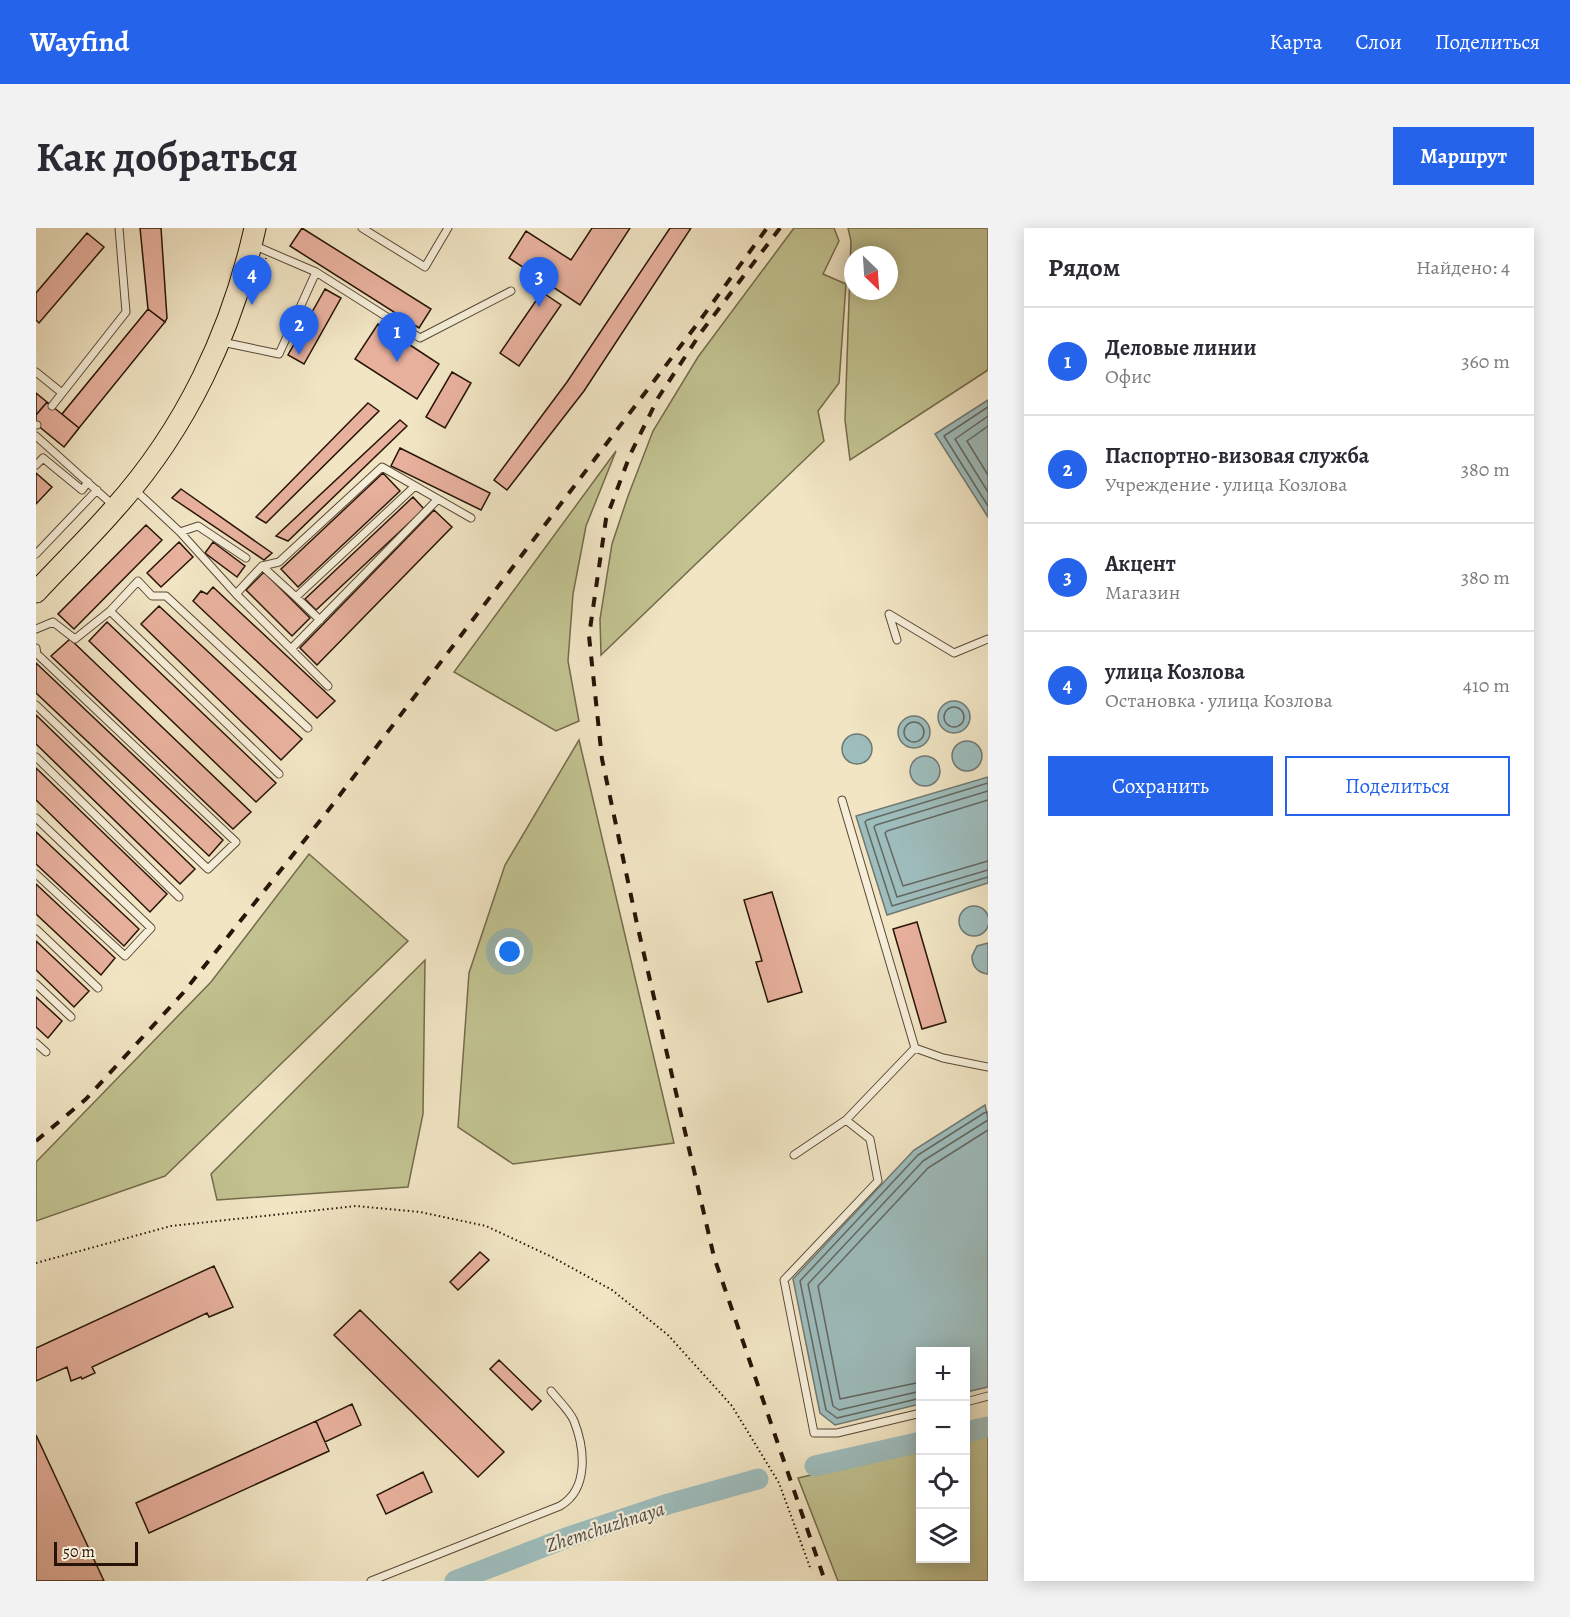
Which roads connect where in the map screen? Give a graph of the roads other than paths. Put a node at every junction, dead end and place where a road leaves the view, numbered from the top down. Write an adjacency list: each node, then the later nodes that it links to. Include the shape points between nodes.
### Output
1 (119, 228): 9 (lane, via 126,312)
2 (362, 228): 3 (lane, via 424,267)
3 (448, 228)
4 (253, 236): 5 (lane); 7 (main road, via 241,286)
5 (316, 272): 6 (lane, via 420,338); 7 (lane, via 279,354)
6 (511, 291)
7 (220, 341): 15 (main road, via 183,417)
8 (36, 372): 9 (lane)
9 (62, 393): 10 (lane)
10 (52, 406)
11 (36, 436): 13 (lane)
12 (36, 465): 13 (lane, via 43,458 82,490)
13 (88, 482): 16 (lane)
14 (415, 486): 17 (lane); 23 (lane, via 382,467 279,562); 26 (lane)
15 (132, 488): 18 (main road); 20 (lane)
16 (97, 490): 18 (lane); 21 (lane)
17 (438, 499): 19 (lane); 28 (lane)
18 (116, 508): 24 (main road)
19 (471, 518)
20 (180, 532): 22 (lane, via 198,526); 25 (lane)
21 (36, 554)
22 (246, 558)
23 (262, 566): 25 (lane); 26 (lane)
24 (36, 592)
25 (236, 594): 33 (lane)
26 (296, 597): 28 (lane)
27 (110, 611): 29 (lane, via 75,639 53,622); 36 (lane, via 138,581 152,596 166,596); 38 (lane)
28 (320, 620): 33 (lane)
29 (36, 629)
30 (988, 639): 31 (lane, via 954,652 889,614)
31 (897, 640)
32 (36, 648): 35 (lane, via 37,654 236,842 208,869)
33 (291, 649): 34 (lane)
34 (328, 686)
35 (36, 705)
36 (308, 728)
37 (36, 757): 42 (lane)
38 (279, 774)
39 (842, 800): 48 (lane)
40 (36, 818): 41 (lane, via 151,928 125,956)
41 (36, 874)
42 (179, 897)
43 (36, 929): 45 (lane)
44 (36, 984): 46 (lane)
45 (98, 988)
46 (71, 1017)
47 (36, 1043): 49 (lane)
48 (915, 1048): 50 (lane); 51 (lane)
49 (46, 1052)
50 (988, 1067)
51 (846, 1120): 52 (lane); 56 (lane, via 870,1139 878,1182 784,1280 814,1433 837,1433)
52 (794, 1155)
53 (551, 1391): 57 (lane, via 573,1419 583,1457 581,1478 571,1500)
54 (988, 1396): 55 (lane)
55 (970, 1401)
56 (916, 1414)
57 (371, 1581)

